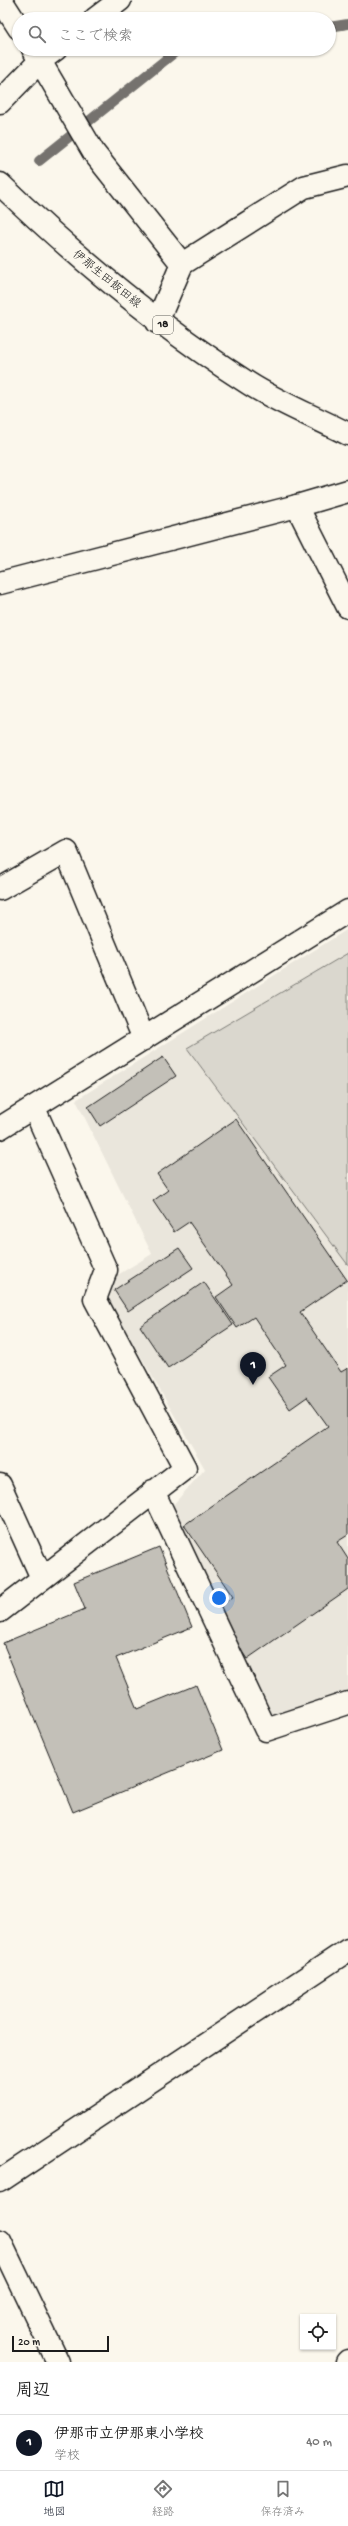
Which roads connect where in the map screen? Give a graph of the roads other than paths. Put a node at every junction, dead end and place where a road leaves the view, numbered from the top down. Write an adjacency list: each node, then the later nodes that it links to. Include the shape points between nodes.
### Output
1 (1, 0): 4 (street)
2 (120, 0): 3 (street)
3 (104, 12)
4 (12, 17)
5 (40, 56): 7 (street)
6 (44, 56): 10 (street, via 94,153)
7 (0, 102)
8 (348, 176): 10 (street, via 304,187)
9 (0, 184): 11 (street, 伊那生田飯田線 / 18, via 67,248)
10 (182, 264): 11 (street)
11 (157, 322): 12 (street, 伊那生田飯田線 / 18, via 249,384)
12 (348, 434)
13 (348, 491): 14 (street)
14 (297, 506): 15 (street); 16 (street)
15 (0, 583)
16 (348, 607)
17 (0, 889): 19 (street, via 66,851)
18 (348, 911): 19 (street)
19 (144, 1039): 20 (street)
20 (34, 1108): 21 (street); 23 (street, via 106,1270 95,1299 185,1468)
21 (0, 1128)
22 (0, 1485): 24 (street)
23 (153, 1491): 24 (street); 26 (street, via 266,1730)
24 (42, 1578): 25 (street)
25 (0, 1611)
26 (348, 1703)
27 (348, 1950): 28 (street)
28 (0, 2181)
29 (0, 2241): 30 (street)
30 (58, 2362)

